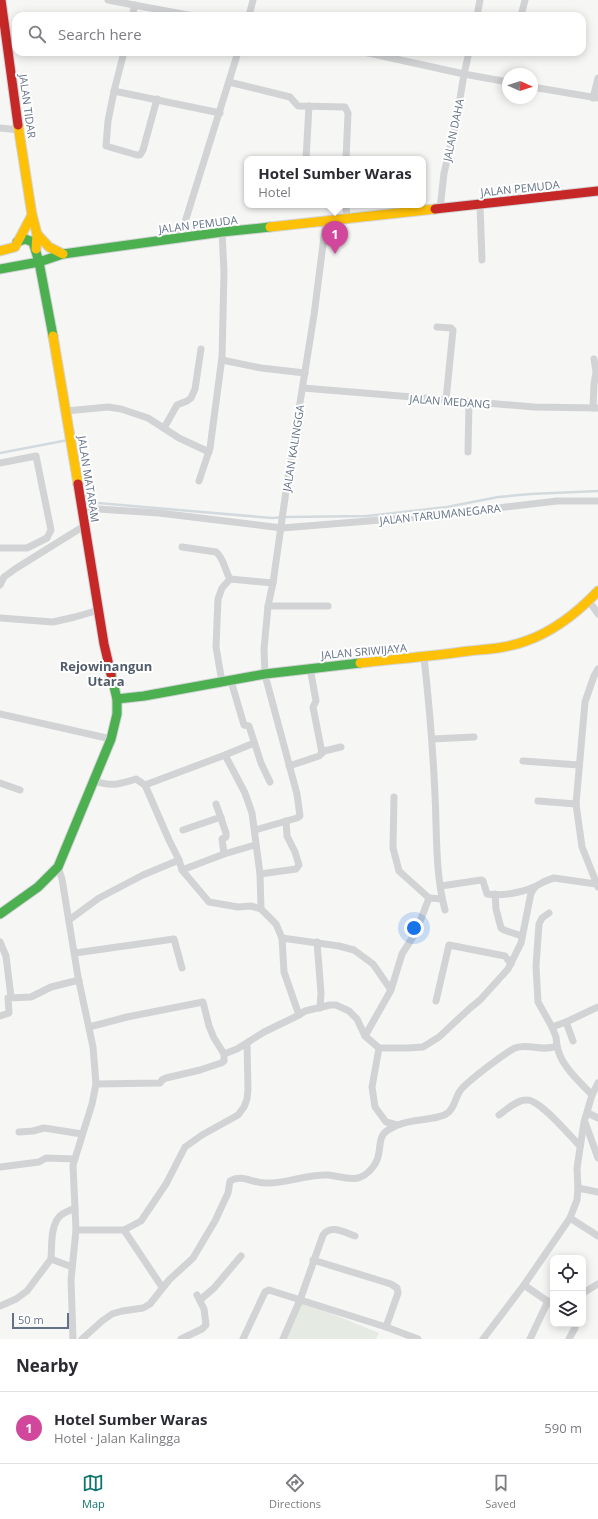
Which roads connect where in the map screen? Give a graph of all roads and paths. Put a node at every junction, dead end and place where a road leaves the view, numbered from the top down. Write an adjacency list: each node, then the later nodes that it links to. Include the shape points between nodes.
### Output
1 (1, 0): 12 (main road, JALAN TIDAR)
2 (108, 0): 6 (street)
3 (253, 0): 9 (street)
4 (480, 0): 10 (street)
5 (525, 0): 11 (street)
6 (135, 5): 7 (street); 8 (street)
7 (133, 12)
8 (172, 12)
9 (250, 12)
10 (478, 12)
11 (522, 12)
12 (4, 46): 28 (main road, JALAN TIDAR)
13 (123, 56): 22 (street)
14 (237, 56): 20 (street)
15 (382, 56): 17 (street)
16 (468, 56): 17 (street, JALAN DAHA)
17 (464, 74): 19 (street); 34 (street, JALAN DAHA, via 444,173)
18 (598, 78): 23 (street)
19 (502, 81)
20 (229, 82): 25 (street, via 290,97 298,106); 26 (street)
21 (538, 88): 23 (street)
22 (114, 91): 24 (street); 24 (street, via 106,146 138,155 143,150)
23 (596, 98)
24 (157, 100): 26 (street)
25 (309, 106): 29 (street); 30 (street, via 342,106 348,110)
26 (220, 113): 40 (street)
27 (0, 128): 28 (street)
28 (19, 130): 35 (main road, JALAN TIDAR)
29 (306, 156)
30 (346, 156)
31 (598, 191): 32 (main road, JALAN PEMUDA)
32 (480, 205): 34 (main road, JALAN PEMUDA); 45 (street)
33 (346, 208): 36 (street)
34 (440, 209): 36 (main road, JALAN PEMUDA)
35 (32, 215): 39 (main road, JALAN TIDAR); 41 (main road)
36 (347, 219): 37 (main road, JALAN PEMUDA)
37 (326, 221): 38 (main road, JALAN PEMUDA); 52 (street, JALAN KALINGGA)
38 (222, 232): 40 (main road, JALAN PEMUDA); 51 (street)
39 (38, 234): 42 (main road); 44 (main road, via 49,247)
40 (180, 238): 44 (main road, JALAN PEMUDA)
41 (17, 242): 42 (main road, via 27,239 33,242); 43 (main road, via 13,249)
42 (36, 248): 46 (main road, JALAN MATARAM)
43 (0, 251)
44 (63, 254): 46 (main road, JALAN PEMUDA)
45 (482, 260)
46 (39, 262): 47 (main road, JALAN PEMUDA); 57 (main road, JALAN MATARAM)
47 (0, 269)
48 (437, 327): 54 (street, via 453,330)
49 (201, 349): 58 (street, via 195,389 191,398 177,405)
50 (594, 359): 56 (street)
51 (222, 360): 52 (street); 59 (street)
52 (305, 374): 53 (street, JALAN KALINGGA)
53 (303, 388): 54 (street, JALAN MEDANG); 66 (street, JALAN KALINGGA)
54 (446, 400): 55 (street, JALAN MEDANG)
55 (469, 402): 56 (street, JALAN MEDANG); 60 (street)
56 (596, 408)
57 (66, 411): 58 (street, via 108,407 121,409 148,418); 64 (main road, JALAN MATARAM)
58 (164, 428): 59 (street)
59 (209, 452): 62 (street)
60 (468, 452)
61 (0, 463): 68 (street, via 36,456 50,530 47,538 27,548)
62 (199, 481)
63 (598, 501): 66 (street, JALAN TARUMANEGARA, via 557,501 430,516)
64 (82, 508): 65 (main road, JALAN MATARAM); 66 (street, JALAN TARUMANEGARA, via 159,513)
65 (84, 526): 71 (street, via 15,569 4,577); 76 (main road, JALAN MATARAM)
66 (282, 528): 70 (street, JALAN KALINGGA)
67 (182, 547): 69 (street, via 221,555)
68 (0, 548)
69 (230, 579): 70 (street); 83 (street, via 222,588 218,599 216,647)
70 (273, 583): 74 (street, JALAN KALINGGA)
71 (0, 585)
72 (598, 591): 73 (main road, JALAN SRIWIJAYA)
73 (591, 603): 77 (street); 79 (main road, JALAN SRIWIJAYA, via 554,628 512,646)
74 (268, 606): 75 (street); 82 (street, JALAN KALINGGA, via 264,650)
75 (328, 606)
76 (98, 610): 78 (street, via 53,622); 84 (main road, JALAN MATARAM)
77 (598, 614)
78 (0, 618)
79 (424, 657): 80 (main road, JALAN SRIWIJAYA); 88 (street)
80 (310, 668): 82 (main road, JALAN SRIWIJAYA); 91 (street, via 316,701 313,707)
81 (598, 668): 94 (street, via 586,702)
82 (265, 675): 83 (main road, JALAN SRIWIJAYA); 95 (street, JALAN KALINGGA)
83 (226, 681): 84 (main road, JALAN SRIWIJAYA, via 137,698); 89 (street, via 244,725 249,726)
84 (117, 699): 87 (main road, JALAN MATARAM, via 117,714)
85 (0, 714): 87 (street)
86 (474, 737): 88 (street)
87 (111, 739): 96 (main road, JALAN MATARAM)
88 (432, 739): 116 (street, via 437,860)
89 (254, 743): 92 (street); 97 (street)
90 (341, 747): 91 (street)
91 (322, 753): 95 (street)
92 (225, 755): 99 (street); 108 (street, via 245,793)
93 (523, 761): 94 (street)
94 (579, 765): 104 (street)
95 (289, 766): 106 (street, JALAN KALINGGA, via 300,816)
96 (94, 781): 99 (street, via 115,785 136,779); 112 (main road, JALAN MATARAM)
97 (270, 782)
98 (0, 783): 100 (street)
99 (145, 785): 111 (street)
100 (20, 790)
101 (394, 797): 119 (street, via 393,848 399,871)
102 (538, 801): 104 (street)
103 (216, 804): 105 (street)
104 (576, 804): 115 (street, via 582,847)
105 (221, 817): 107 (street); 110 (street, via 226,835 222,839)
106 (286, 821): 108 (street); 114 (street, via 287,836 299,865 296,869)
107 (183, 830)
108 (255, 830): 109 (street)
109 (256, 845): 110 (street); 114 (street)
110 (224, 854): 113 (street)
111 (179, 860): 113 (street); 125 (street, via 99,898)
112 (58, 868): 124 (main road, via 28,895); 125 (street)
113 (182, 870): 121 (street, via 209,902)
114 (260, 874): 121 (street)
115 (597, 885): 117 (street, via 554,878)
116 (441, 886): 118 (street, via 481,880 485,884 487,894); 120 (street)
117 (534, 887): 118 (street); 126 (street)
118 (496, 894): 126 (street, via 496,908 501,928)
119 (429, 898): 120 (street); 134 (street, via 416,932 402,954)
120 (442, 899): 122 (street)
121 (261, 909): 127 (street, via 276,924)
122 (445, 910)
123 (549, 913): 143 (street, via 539,924 536,966 538,1002)
124 (0, 914)
125 (69, 920): 130 (street)
126 (522, 936): 131 (street)
127 (282, 938): 129 (street); 139 (street, via 284,972)
128 (0, 942): 135 (street, via 6,956)
129 (317, 942): 134 (street, via 354,950 373,964); 138 (street)
130 (75, 953): 132 (street, via 174,938); 133 (street)
131 (511, 964): 136 (street, via 505,956 449,945); 148 (street, via 480,1000 439,1038 423,1047)
132 (182, 968)
133 (79, 980): 135 (street, via 51,986 31,997); 142 (street)
134 (391, 990): 144 (street)
135 (11, 997): 140 (street, via 8,1000 8,1014)
136 (436, 1001)
137 (598, 1006): 141 (street)
138 (320, 1008): 139 (street); 144 (street, via 336,1005 349,1011 357,1019)
139 (299, 1015): 146 (street)
140 (0, 1016)
141 (566, 1022): 143 (street); 145 (street)
142 (89, 1027): 149 (street, via 203,1002 209,1026); 151 (street)
143 (552, 1027): 147 (street)
144 (365, 1036): 148 (street)
145 (573, 1041)
146 (247, 1043): 149 (street); 169 (street, via 248,1089 244,1108 230,1121 185,1147 166,1184 141,1220)
147 (557, 1046): 152 (street, via 565,1067); 157 (street, via 550,1049 516,1048 460,1091 447,1114)
148 (379, 1048): 157 (street, via 372,1087 375,1107 386,1122)
149 (224, 1054): 151 (street, via 224,1061 221,1063 166,1078 160,1083)
150 (598, 1083): 152 (street)
151 (96, 1084): 159 (street)
152 (592, 1095): 153 (street)
153 (588, 1113): 155 (street); 156 (street)
154 (500, 1115): 160 (street, via 518,1102 534,1101)
155 (598, 1118)
156 (584, 1122): 160 (street); 161 (street)
157 (397, 1125): 178 (street, via 386,1131 380,1141 378,1157 366,1174 357,1178 310,1175 282,1182 255,1182 246,1178 235,1178 230,1181 228,1193 216,1220 193,1258)
158 (18, 1132): 159 (street, via 44,1128)
159 (82, 1134): 162 (street)
160 (580, 1146): 164 (street)
161 (598, 1158)
162 (75, 1159): 163 (street, via 46,1158 39,1162); 166 (street)
163 (0, 1166)
164 (578, 1188): 165 (street); 167 (street, via 576,1204)
165 (598, 1192)
166 (75, 1208): 168 (street); 173 (street, via 60,1216 56,1222)
167 (570, 1218): 171 (street); 177 (street)
168 (76, 1230): 169 (street); 175 (street)
169 (124, 1230): 178 (street)
170 (355, 1236): 174 (street, via 333,1229 327,1230)
171 (598, 1236)
172 (241, 1256): 188 (street, via 214,1288 199,1298 207,1321 205,1328)
173 (51, 1259): 175 (street); 183 (street, via 27,1291)
174 (313, 1260): 180 (street); 184 (street, via 397,1287 398,1293)
175 (72, 1267): 186 (street)
176 (598, 1284): 179 (street)
177 (524, 1285): 181 (street); 192 (street)
178 (162, 1287): 187 (street, via 150,1304 143,1308 112,1314)
179 (586, 1291)
180 (300, 1300): 184 (street); 189 (street, via 276,1291 265,1292); 190 (street)
181 (550, 1302)
182 (550, 1305): 193 (street)
183 (0, 1306)
184 (386, 1327): 191 (street)
185 (575, 1327): 194 (street)
186 (73, 1339)
187 (82, 1339)
188 (180, 1339)
189 (243, 1339)
190 (283, 1339)
191 (418, 1339)
192 (483, 1339)
193 (530, 1339)
194 (569, 1339)

